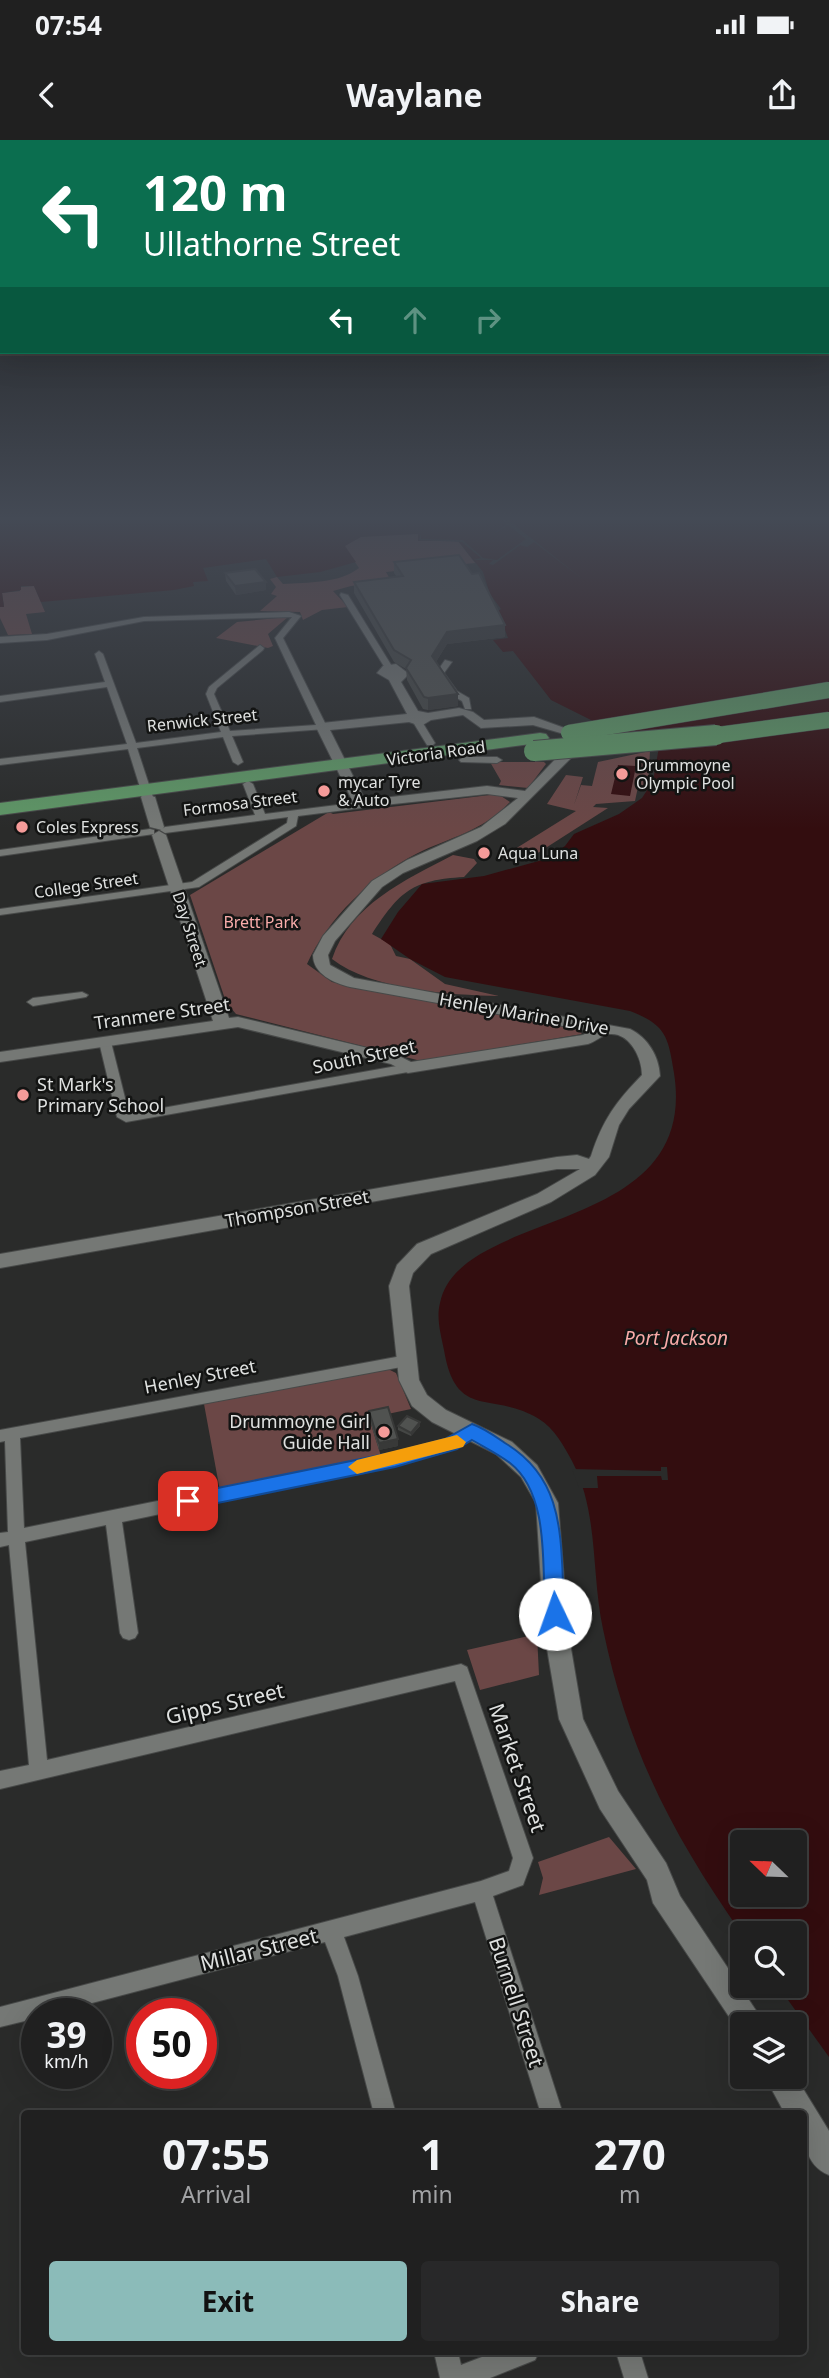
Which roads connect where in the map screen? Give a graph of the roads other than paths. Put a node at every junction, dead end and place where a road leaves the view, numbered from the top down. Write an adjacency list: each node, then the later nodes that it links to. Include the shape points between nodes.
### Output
1 (136, 620): 4 (street)
2 (292, 620): 16 (street, via 279,638)
3 (360, 620): 8 (street)
4 (0, 640)
5 (260, 648): 18 (street, via 210,694)
6 (99, 654): 9 (street, Day Street)
7 (448, 662): 12 (street, via 440,673)
8 (393, 673): 13 (street)
9 (110, 684): 11 (street); 22 (street, Day Street)
10 (829, 690): 21 (highway, Victoria Road, bridge)
11 (0, 699)
12 (475, 716): 13 (street, Renwick Street); 15 (street); 24 (highway, via 485,732)
13 (416, 718): 16 (street, Renwick Street); 20 (street)
14 (829, 720): 21 (highway, Victoria Road, bridge, via 687,739)
15 (516, 722): 17 (street, via 543,722); 19 (highway, via 492,731 494,736)
16 (322, 727): 18 (street, Renwick Street); 27 (street)
17 (564, 730)
18 (228, 734): 22 (street, Renwick Street); 28 (street)
19 (515, 741): 21 (highway, Victoria Road); 24 (highway, Victoria Road)
20 (430, 743)
21 (537, 744): 27 (highway, Victoria Road)
22 (132, 745): 26 (street, Renwick Street); 29 (street, Day Street)
23 (569, 753): 30 (street, Henley Marine Drive)
24 (463, 755): 25 (street); 27 (highway, Victoria Road)
25 (497, 760)
26 (0, 762)
27 (343, 769): 28 (highway, Victoria Road); 31 (street)
28 (240, 775): 29 (highway, Victoria Road); 35 (street)
29 (147, 794): 32 (highway, Victoria Road); 34 (highway, Victoria Road); 36 (street, Day Street)
30 (528, 795): 31 (street, Formosa Street, via 487,789); 43 (street, Henley Marine Drive, via 501,821 374,886 322,947 319,962 328,972 350,982)
31 (361, 805): 33 (street, Formosa Street)
32 (0, 809)
33 (293, 814): 35 (street, Formosa Street); 38 (street, College Street, via 292,824 263,845 195,885)
34 (0, 815)
35 (261, 818): 36 (street, Formosa Street)
36 (158, 831): 37 (street, Formosa Street); 38 (street, Day Street)
37 (0, 853)
38 (176, 889): 39 (street, College Street); 42 (street, Day Street)
39 (0, 912)
40 (82, 995): 41 (street)
41 (33, 1002)
42 (222, 1023): 44 (street, Tranmere Street); 46 (street, Tranmere Street, via 266,1027 397,1060)
43 (606, 1028): 46 (street, South Street, via 588,1039); 47 (main road, Henley Marine Drive, via 635,1038 649,1061 651,1076 622,1106)
44 (105, 1042): 45 (street, Tranmere Street); 46 (street, South Street, via 125,1117)
45 (0, 1057)
46 (408, 1068)
47 (593, 1167): 48 (street, Thompson Street, via 577,1161 557,1163); 49 (main road, via 562,1189 433,1244 409,1262 399,1286)
48 (0, 1261)
49 (407, 1361): 50 (street, via 409,1380 419,1400 439,1416); 51 (street, Henley Street)
50 (472, 1431): 52 (street, via 451,1444 395,1460); 62 (street, via 517,1459 547,1503 565,1699 580,1742 631,1852)
51 (6, 1434): 53 (street)
52 (113, 1518): 53 (street); 55 (street)
53 (18, 1536): 54 (street); 57 (street)
54 (0, 1540)
55 (130, 1633)
56 (461, 1672): 57 (street, Gipps Street); 59 (street, Market Street, via 521,1850 522,1868)
57 (39, 1771): 58 (street, Gipps Street)
58 (0, 1780)
59 (516, 1878): 60 (street, Millar Street)
60 (481, 1891): 61 (street, Millar Street); 66 (street, Burnell Street)
61 (332, 1932): 63 (street, Millar Street); 65 (street)
62 (740, 2012)
63 (0, 2017)
64 (787, 2089): 67 (street)
65 (384, 2110)
66 (551, 2110)
67 (799, 2110)
68 (807, 2123): 69 (street)
69 (829, 2160)
70 (447, 2355): 73 (street)
71 (519, 2355): 74 (street)
72 (629, 2355): 75 (street)
73 (452, 2378)
74 (458, 2378)
75 (636, 2378)

